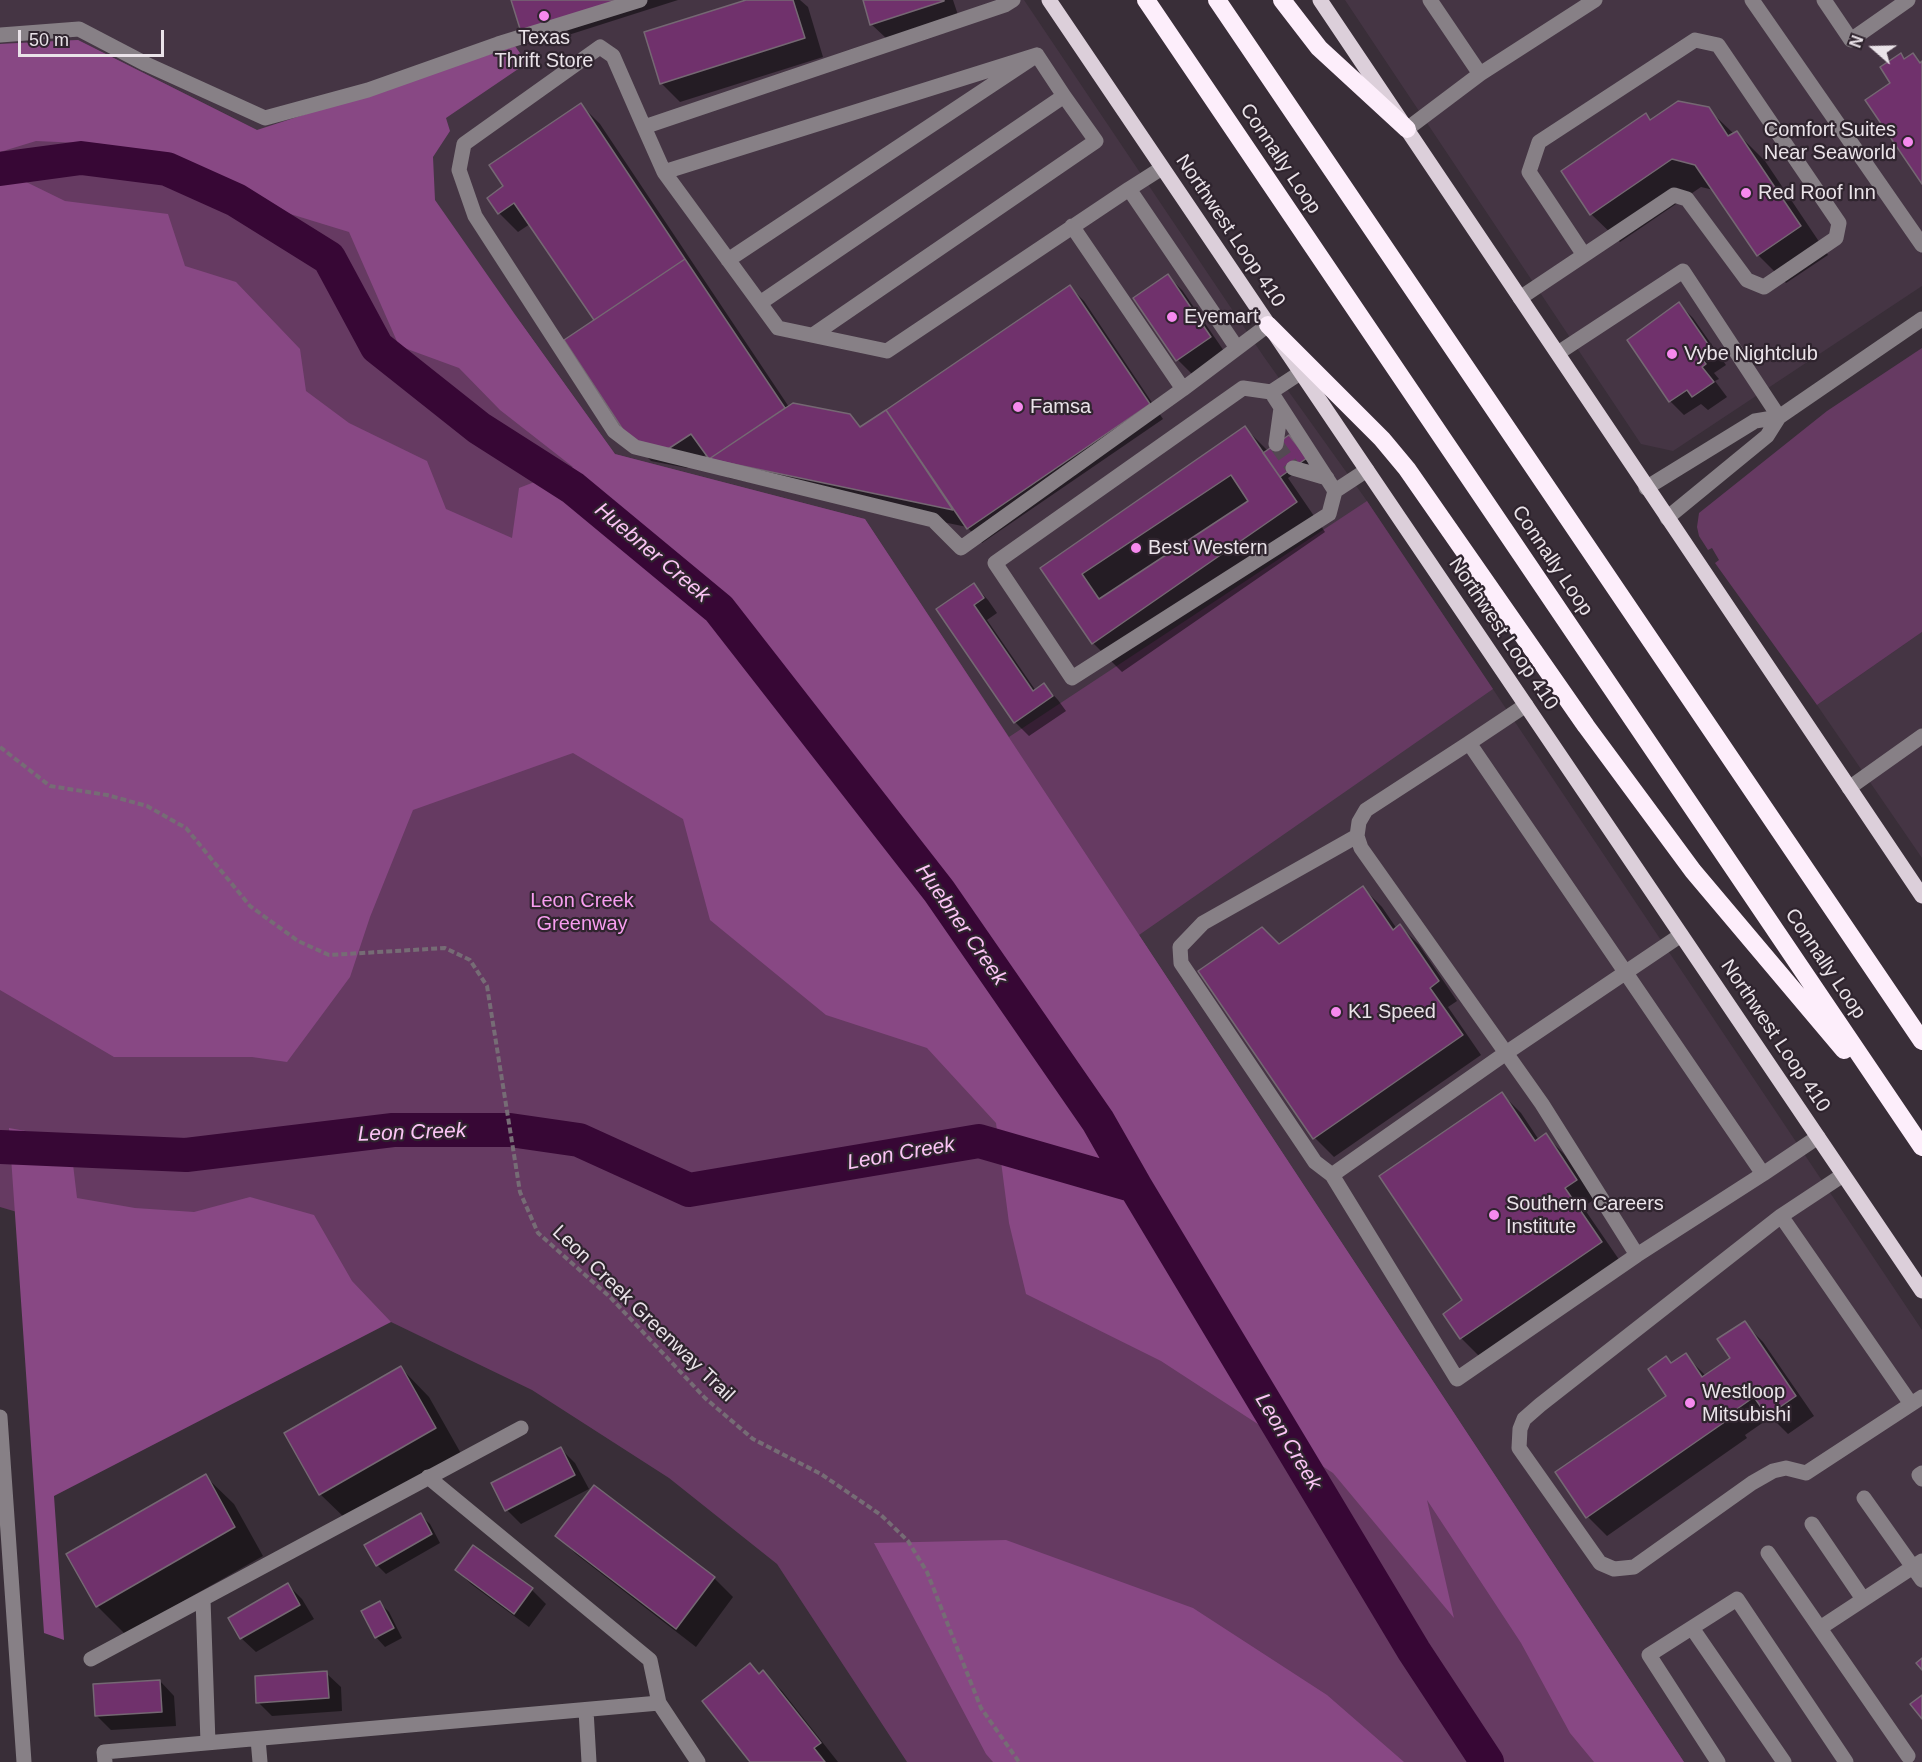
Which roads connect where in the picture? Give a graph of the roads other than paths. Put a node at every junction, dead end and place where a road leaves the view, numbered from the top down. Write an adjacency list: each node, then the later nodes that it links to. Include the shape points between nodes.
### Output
1 (640, 0): 13 (street, via 368,90 265,118 79,29)
2 (1049, 0): 19 (main road, Northwest Loop 410)
3 (1146, 0): 54 (highway, Connally Loop)
4 (1217, 0): 52 (highway, Connally Loop)
5 (1281, 0): 18 (highway, via 1319,48)
6 (1320, 0): 18 (main road)
7 (1430, 0): 15 (street)
8 (1595, 0): 15 (street)
9 (1752, 0): 23 (street)
10 (1824, 0): 11 (street, via 1851,40)
11 (1908, 0)
12 (1006, 2): 17 (street)
13 (0, 35)
14 (1037, 55): 16 (street); 20 (street); 25 (street)
15 (1480, 74): 18 (street)
16 (1064, 96): 27 (street); 30 (street, via 1096,141)
17 (644, 127): 20 (street); 34 (street, via 613,56 600,46 464,144 459,170 475,216 614,431 635,447 933,520 961,548)
18 (1407, 129): 26 (main road)
19 (1162, 168): 21 (street); 29 (main road, Northwest Loop 410)
20 (664, 172): 25 (street)
21 (1129, 189): 22 (street); 31 (street)
22 (1072, 226): 30 (street, via 886,351); 34 (street)
23 (1922, 244)
24 (1584, 255): 24 (street, via 1674,195 1687,200 1747,280 1764,287 1836,238 1839,222 1718,45 1695,40 1539,142 1529,172); 26 (street)
25 (728, 260): 27 (street)
26 (1520, 298): 32 (main road)
27 (760, 303): 30 (street, via 778,328)
28 (1922, 319): 37 (street)
29 (1268, 325): 31 (street); 33 (main road, Northwest Loop 410); 54 (highway, via 1407,469 1693,872)
30 (813, 335)
31 (1237, 348): 34 (street)
32 (1558, 353): 37 (street, via 1683,271); 42 (main road)
33 (1300, 373): 35 (street); 40 (main road, Northwest Loop 410)
34 (1183, 389)
35 (1271, 392): 36 (street); 41 (street, via 1243,388 995,563 1072,678 1329,514)
36 (1281, 408): 38 (street); 41 (street)
37 (1779, 417): 42 (street, via 1755,421); 43 (street, via 1767,436)
38 (1276, 444)
39 (1293, 468): 41 (street)
40 (1367, 470): 41 (street); 44 (main road, Northwest Loop 410)
41 (1331, 484)
42 (1646, 488): 43 (main road)
43 (1667, 519): 47 (main road)
44 (1526, 705): 46 (street); 50 (main road, Northwest Loop 410)
45 (1922, 736): 47 (street)
46 (1469, 742): 48 (street, via 1366,810); 51 (street)
47 (1849, 788): 49 (main road)
48 (1357, 836): 53 (street, via 1361,848); 58 (street, via 1203,923 1180,947 1181,963 1315,1162)
49 (1920, 888)
50 (1681, 935): 51 (street); 55 (main road, Northwest Loop 410)
51 (1625, 973): 53 (street); 57 (street)
52 (1922, 1041)
53 (1506, 1053): 58 (street); 61 (street)
54 (1903, 1119): 56 (highway, Connally Loop)
55 (1818, 1137): 57 (street); 59 (main road, Northwest Loop 410)
56 (1922, 1147)
57 (1763, 1174): 61 (street)
58 (1332, 1175): 61 (street, via 1457,1379)
59 (1843, 1175): 60 (street); 62 (main road, Northwest Loop 410)
60 (1781, 1216): 63 (street); 63 (street, via 1524,1419 1519,1448 1599,1563 1614,1569 1634,1567 1752,1483 1786,1468 1806,1473)
61 (1637, 1255)
62 (1922, 1291)
63 (1917, 1401)
64 (0, 1417): 84 (street)
65 (520, 1428): 67 (street)
66 (1922, 1473): 68 (street)
67 (428, 1478): 74 (street); 79 (street, via 650,1660)
68 (1922, 1479)
69 (1864, 1498): 72 (street)
70 (1812, 1524): 75 (street)
71 (1768, 1553): 77 (street)
72 (1917, 1564): 73 (street); 75 (street)
73 (1922, 1580)
74 (203, 1599): 78 (street); 82 (street)
75 (1863, 1599): 77 (street)
76 (1692, 1628): 89 (street, via 1650,1655); 90 (street); 91 (street, via 1737,1599)
77 (1820, 1628): 83 (street)
78 (91, 1659)
79 (659, 1703): 80 (street); 88 (street)
80 (586, 1710): 81 (street); 87 (street)
81 (258, 1739): 82 (street); 86 (street)
82 (208, 1743): 85 (street, via 104,1752)
83 (1907, 1760)
84 (24, 1762)
85 (105, 1762)
86 (260, 1762)
87 (589, 1762)
88 (698, 1762)
89 (1718, 1762)
90 (1784, 1762)
91 (1846, 1762)

